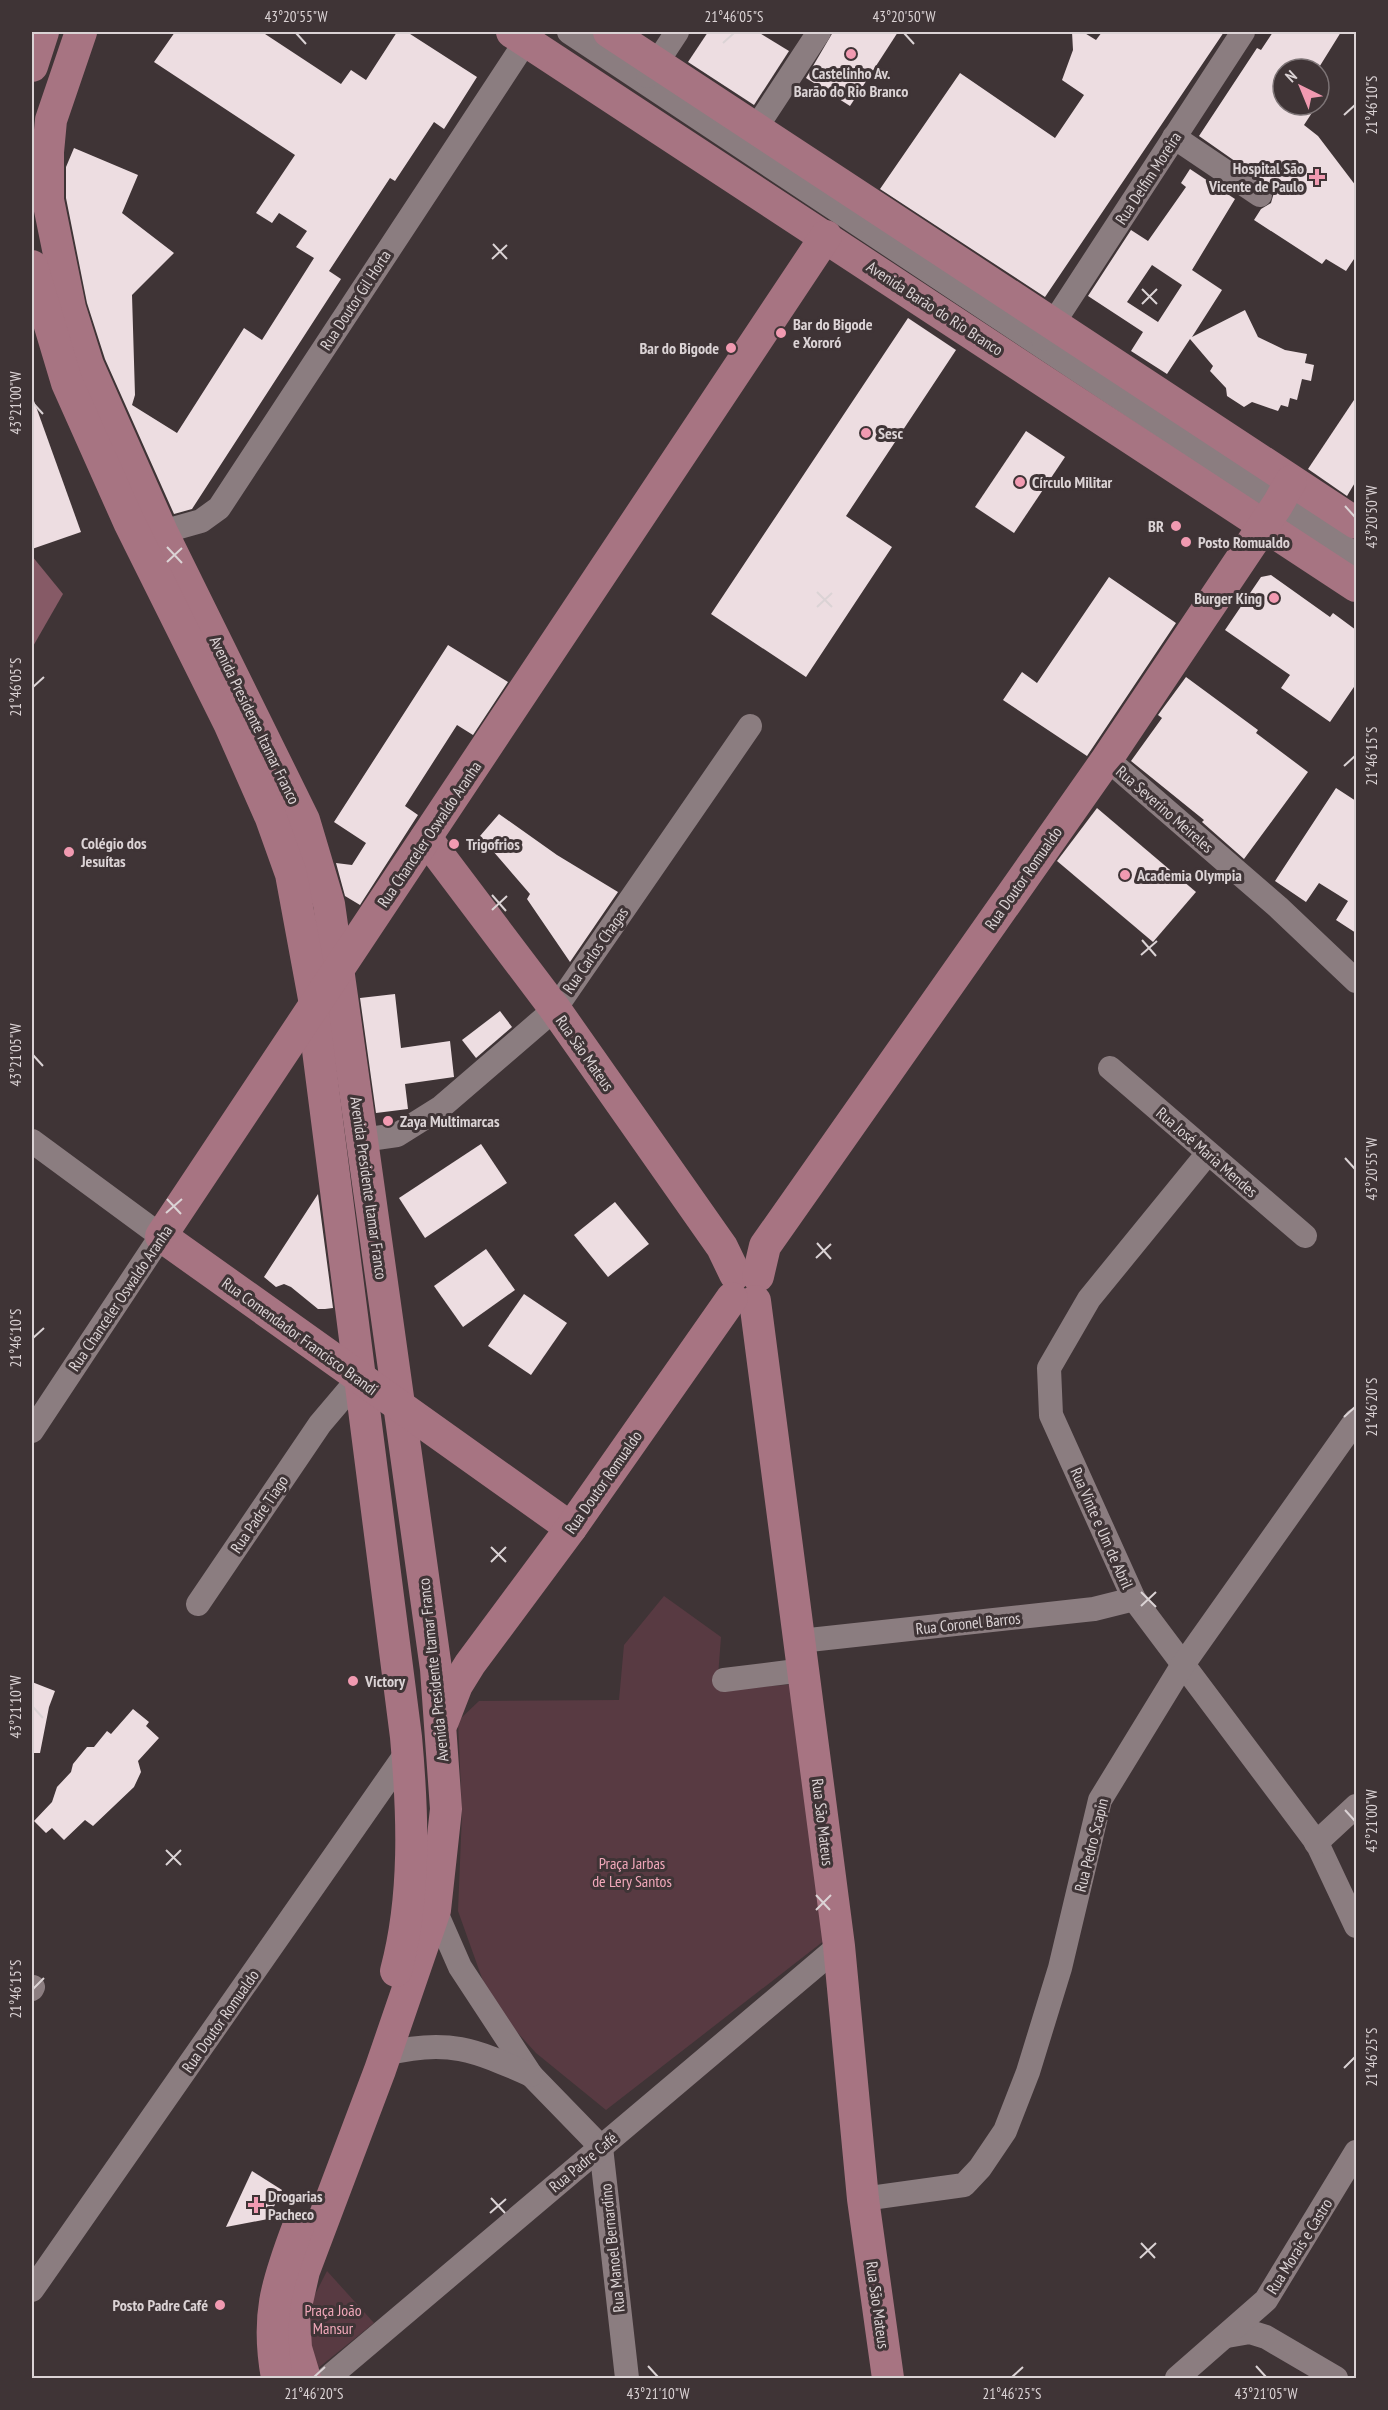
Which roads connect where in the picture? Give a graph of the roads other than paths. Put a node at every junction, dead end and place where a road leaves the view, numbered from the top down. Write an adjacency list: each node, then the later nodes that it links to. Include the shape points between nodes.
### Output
1 (43, 32): 9 (main road)
2 (81, 32): 19 (main road, Avenida Presidente Itamar Franco, via 51,120 48,152 48,200)
3 (569, 32): 10 (street, Avenida Barão do Rio Branco)
4 (609, 32): 10 (main road, Avenida Barão do Rio Branco)
5 (677, 32): 10 (street)
6 (819, 32): 12 (street)
7 (1243, 32): 13 (street, Rua Delfim Moreira)
8 (519, 36): 11 (main road, Avenida Barão do Rio Branco); 23 (street, Rua Doutor Gil Horta, via 219,508 201,521)
9 (32, 66)
10 (651, 72): 11 (street, via 639,98); 12 (main road, Avenida Barão do Rio Branco); 16 (street, Avenida Barão do Rio Branco)
11 (642, 115): 17 (main road, Avenida Barão do Rio Branco)
12 (756, 128): 20 (main road, Avenida Barão do Rio Branco)
13 (1174, 137): 15 (street); 20 (street, Rua Delfim Moreira)
14 (32, 176): 19 (main road, via 55,287)
15 (1260, 195)
16 (821, 201): 17 (street, via 828,216); 20 (street, Avenida Barão do Rio Branco)
17 (826, 236): 21 (main road, Avenida Barão do Rio Branco); 28 (main road, Rua Chanceler Oswaldo Aranha)
18 (32, 266): 31 (main road, Avenida Presidente Itamar Franco, via 67,383 271,818 291,874)
19 (70, 308): 23 (main road, Avenida Presidente Itamar Franco, via 88,365)
20 (1046, 334): 21 (main road, Avenida Barão do Rio Branco)
21 (1278, 503): 22 (main road, Avenida Barão do Rio Branco); 24 (street, Avenida Barão do Rio Branco); 25 (main road, Avenida Barão do Rio Branco); 27 (main road, Rua Doutor Romualdo)
22 (1355, 518)
23 (162, 532): 29 (main road, Avenida Presidente Itamar Franco, via 304,820 329,904)
24 (1356, 555)
25 (1356, 586)
26 (750, 726): 32 (street, Rua Carlos Chagas)
27 (1107, 759): 30 (street, Rua Severino Meireles, via 1278,907); 39 (main road, Rua Doutor Romualdo)
28 (426, 838): 29 (main road, Rua Chanceler Oswaldo Aranha); 32 (main road, Rua São Mateus)
29 (339, 969): 31 (main road, Rua Chanceler Oswaldo Aranha); 34 (main road, Avenida Presidente Itamar Franco)
30 (1356, 981)
31 (315, 1004): 37 (main road, Rua Chanceler Oswaldo Aranha); 40 (main road, Avenida Presidente Itamar Franco)
32 (555, 1009): 34 (street, Rua Carlos Chagas, via 440,1108 397,1135); 39 (main road, Rua São Mateus)
33 (1110, 1068): 36 (street, Rua José Maria Mendes)
34 (362, 1140): 41 (main road, Avenida Presidente Itamar Franco)
35 (32, 1141): 37 (street, Rua Comendador Francisco Brandi)
36 (1208, 1153): 38 (street, Rua José Maria Mendes); 47 (street, Rua Vinte e Um de Abril, via 1089,1299 1049,1368 1051,1415)
37 (161, 1236): 40 (main road, Rua Comendador Francisco Brandi); 45 (street, Rua Chanceler Oswaldo Aranha)
38 (1305, 1236)
39 (749, 1279): 46 (main road, Rua Doutor Romualdo); 49 (main road, Rua São Mateus)
40 (358, 1378): 41 (main road, Rua Comendador Francisco Brandi); 43 (street, Rua Padre Tiago); 44 (main road, Avenida Presidente Itamar Franco)
41 (400, 1408): 44 (main road); 46 (main road, Rua Comendador Francisco Brandi); 52 (main road, Avenida Presidente Itamar Franco)
42 (1356, 1420): 51 (street, Rua Pedro Scapin)
43 (320, 1424): 44 (street, via 340,1417 351,1418); 48 (street, Rua Padre Tiago)
44 (368, 1430): 55 (main road, Avenida Presidente Itamar Franco)
45 (32, 1431)
46 (571, 1528): 50 (main road, Rua Doutor Romualdo)
47 (1134, 1599): 49 (street, Rua Coronel Barros, via 1094,1609); 51 (street, Rua Vinte e Um de Abril)
48 (198, 1604)
49 (802, 1655): 53 (street); 60 (main road, Rua São Mateus)
50 (470, 1664): 52 (street); 54 (main road, Rua Doutor Romualdo, via 457,1685)
51 (1182, 1666): 57 (street, Rua Vinte e Um de Abril); 65 (street, Rua Pedro Scapin, via 1100,1800 1060,1968 1005,2131 964,2185)
52 (436, 1669): 54 (main road, Avenida Presidente Itamar Franco)
53 (724, 1680)
54 (441, 1728): 58 (main road, Avenida Presidente Itamar Franco, via 446,1809)
55 (407, 1752): 66 (street, Rua Doutor Romualdo); 70 (main road, Avenida Presidente Itamar Franco, via 410,1884 405,1937 281,2270 271,2315)
56 (1356, 1806): 57 (street)
57 (1316, 1843): 59 (street, Rua Vinte e Um de Abril)
58 (435, 1910): 61 (main road, Avenida Presidente Itamar Franco); 62 (street, via 460,1967)
59 (1356, 1926)
60 (839, 1946): 63 (street, Rua Padre Café); 65 (main road, Rua São Mateus)
61 (386, 2054): 62 (street, via 411,2047 456,2047); 71 (main road, Avenida Presidente Itamar Franco, via 304,2271 294,2315 296,2348)
62 (531, 2075): 63 (street)
63 (602, 2147): 72 (street, Rua Padre Café); 73 (street, Rua Manoel Bernardino)
64 (1356, 2152): 67 (street, Rua Morais e Castro)
65 (863, 2199): 74 (main road, Rua São Mateus)
66 (32, 2290)
67 (1266, 2300): 68 (street, Rua Morais e Castro); 69 (street, via 1260,2314)
68 (1227, 2336): 69 (street, via 1250,2332); 75 (street, Rua Morais e Castro)
69 (1266, 2337): 76 (street)
70 (277, 2379)
71 (305, 2379)
72 (328, 2379)
73 (627, 2379)
74 (888, 2379)
75 (1177, 2379)
76 (1336, 2379)

